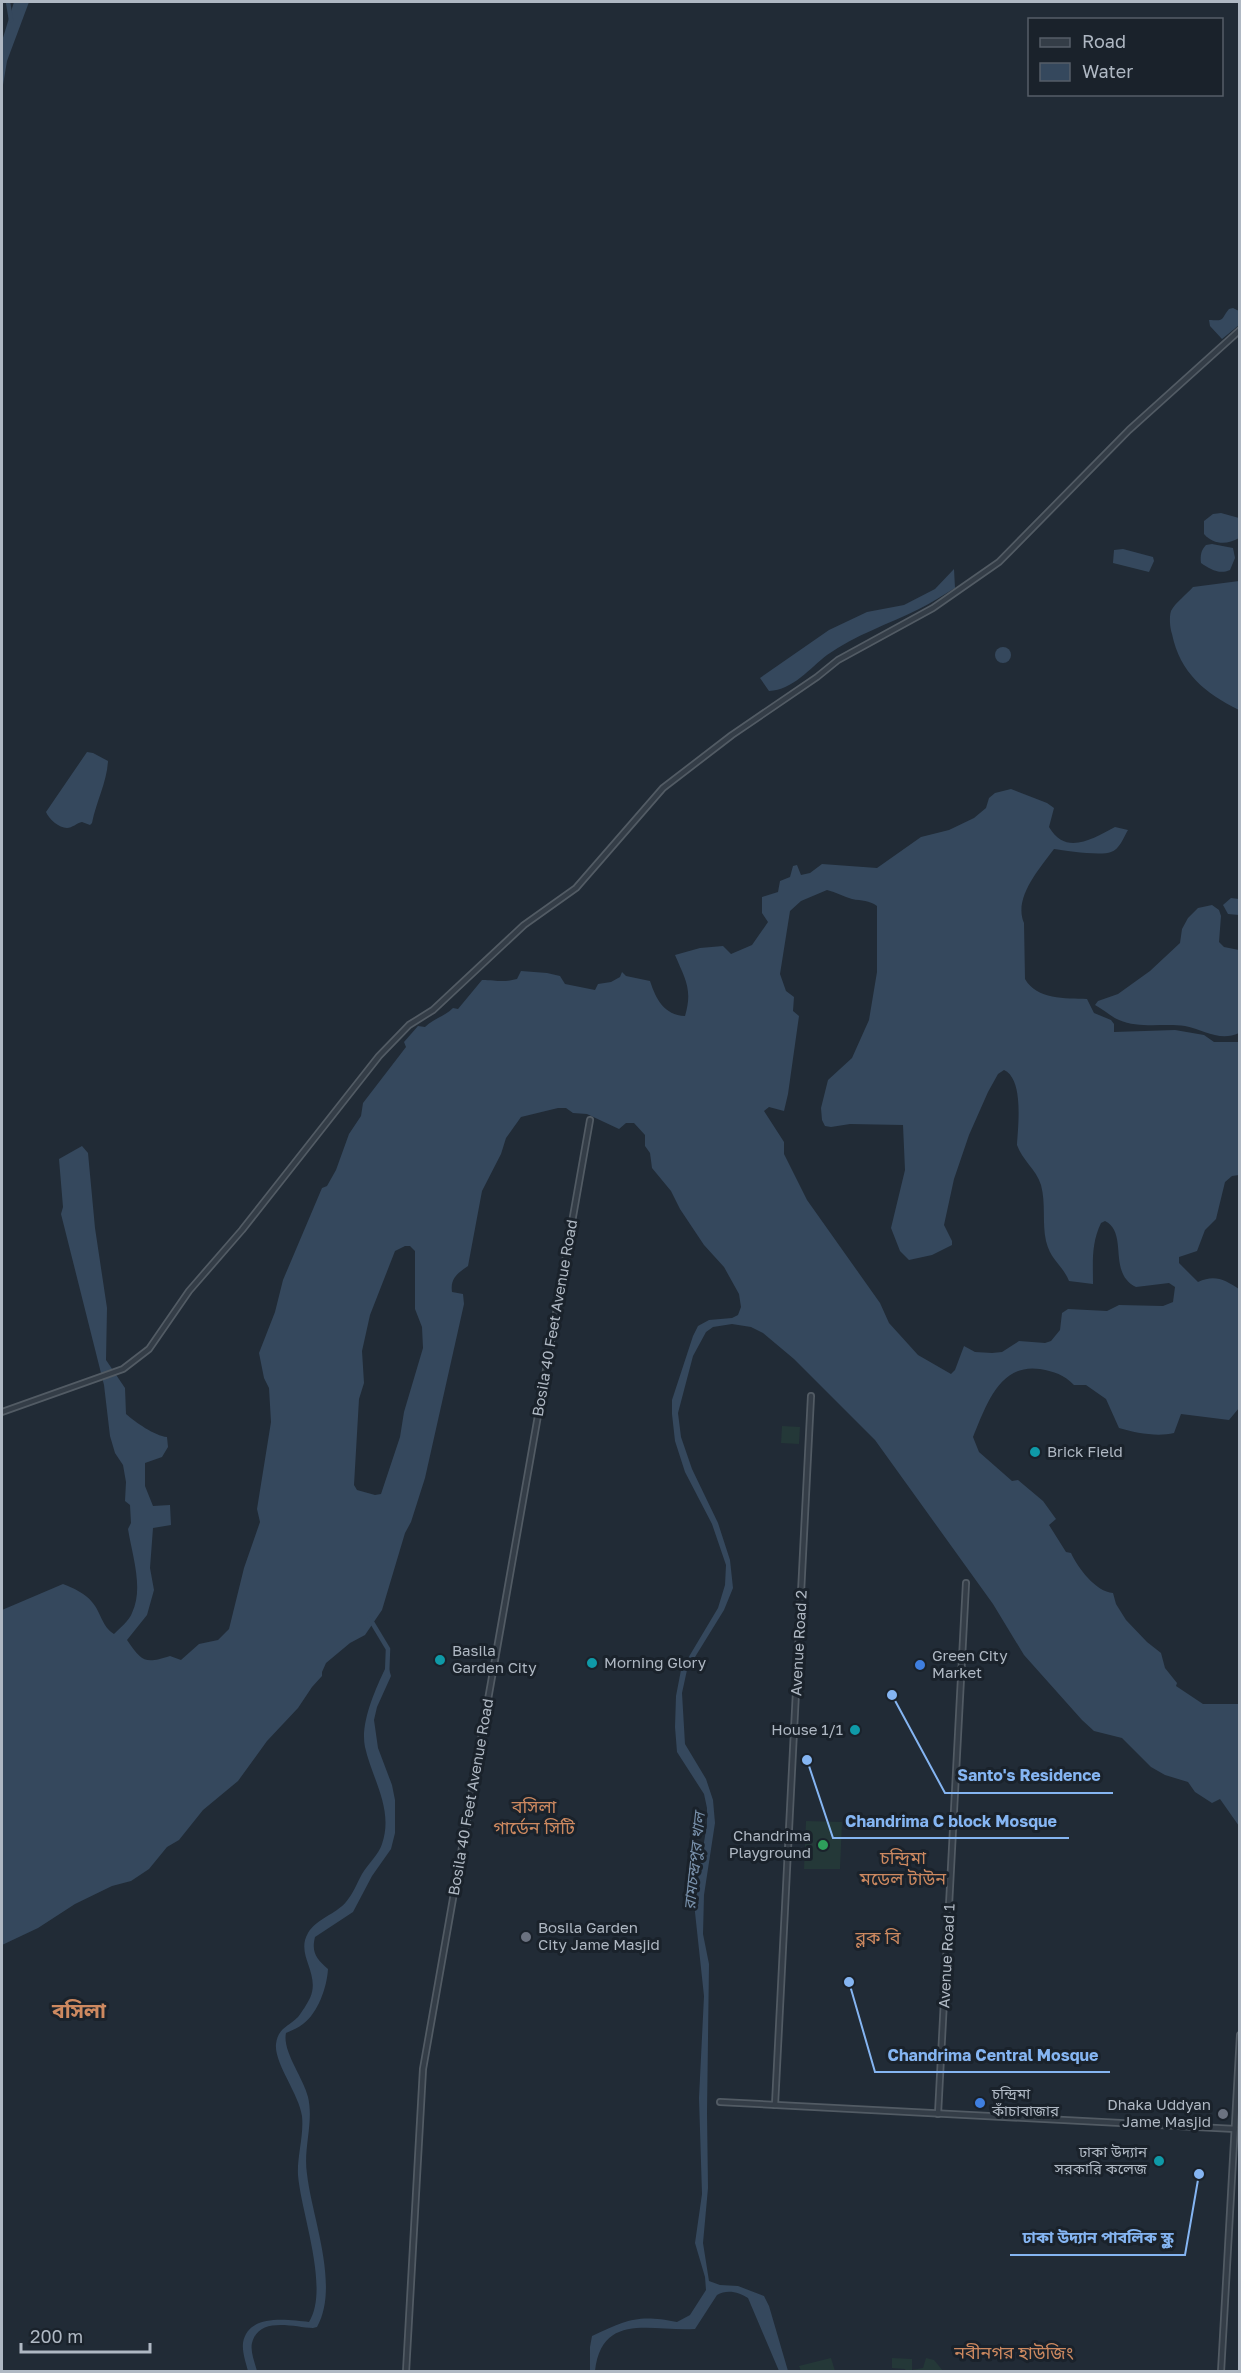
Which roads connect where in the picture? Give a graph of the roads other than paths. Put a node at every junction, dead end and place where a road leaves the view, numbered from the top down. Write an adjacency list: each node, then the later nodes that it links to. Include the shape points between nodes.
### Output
1 (1239, 330): 4 (street, via 1129,430 999,562 933,608 838,660 663,788 576,888 524,925 433,1010 409,1025 379,1056 189,1291 148,1348 123,1369)
2 (590, 1120): 11 (street, Bosila 40 Feet Avenue Road, via 423,2068)
3 (811, 1396): 8 (street, Avenue Road 2)
4 (2, 1412)
5 (966, 1583): 9 (street, Avenue Road 1)
6 (1239, 2035): 10 (street)
7 (720, 2102): 8 (street)
8 (775, 2105): 9 (street)
9 (938, 2114): 10 (street)
10 (1234, 2129): 12 (street)
11 (406, 2372)
12 (1221, 2372)

